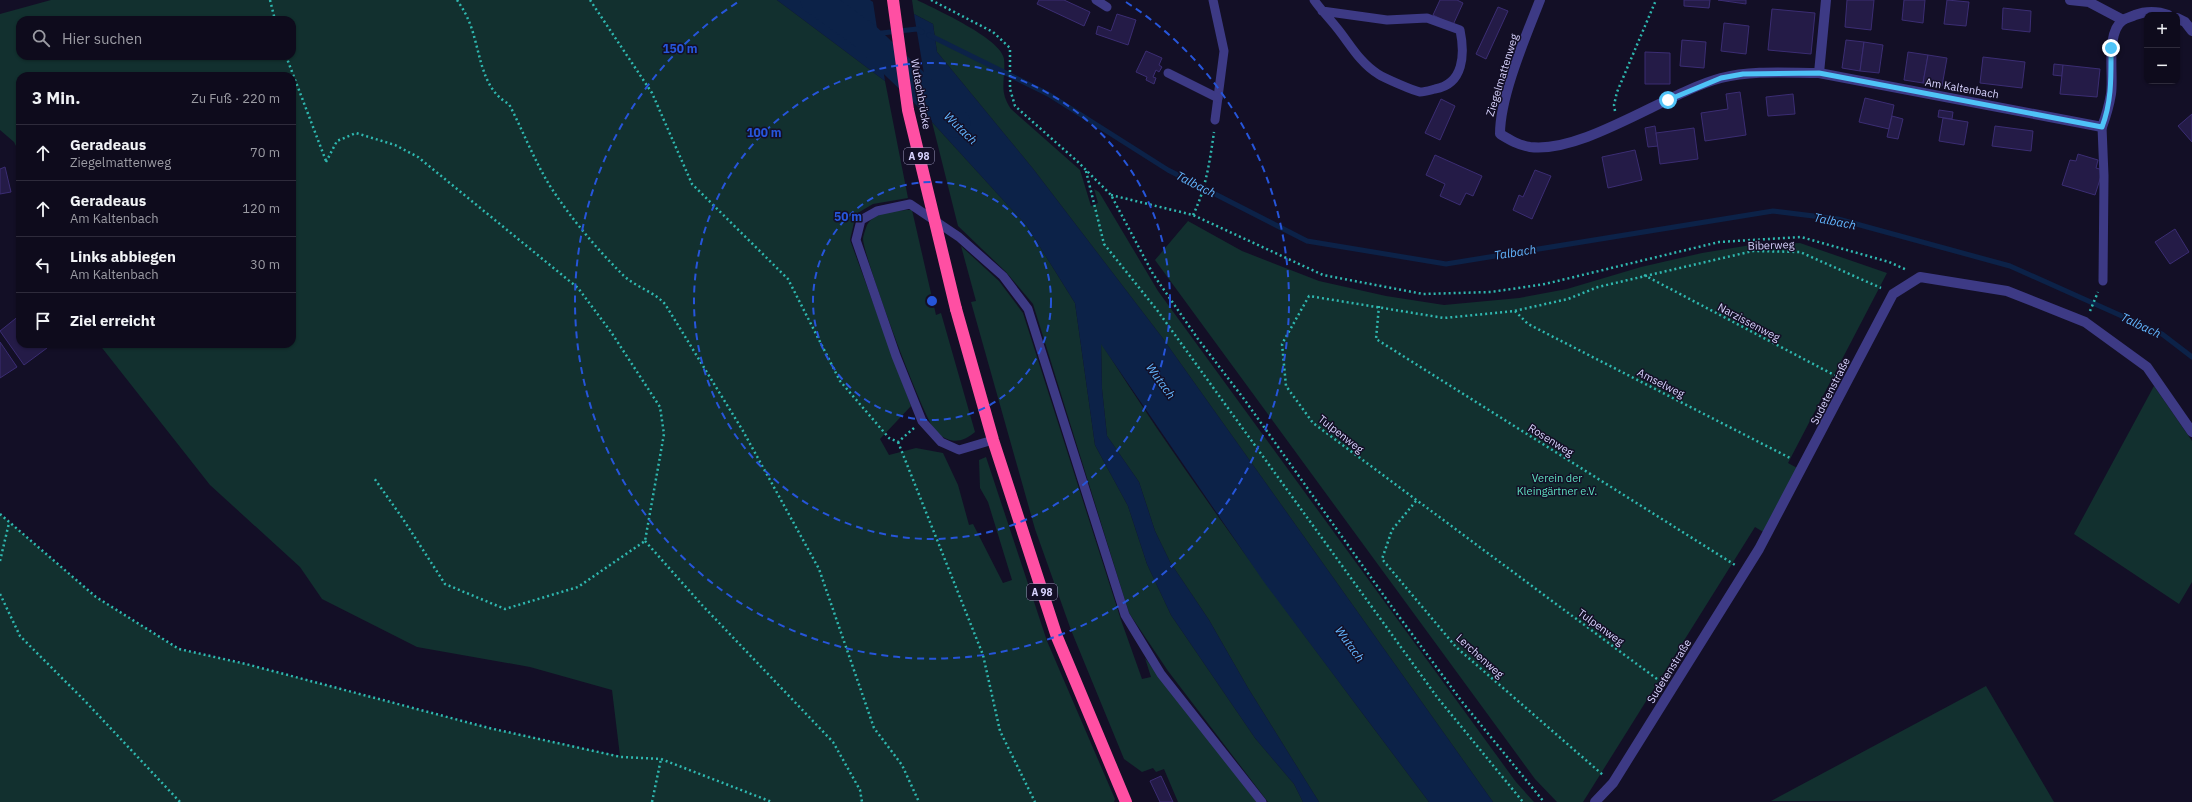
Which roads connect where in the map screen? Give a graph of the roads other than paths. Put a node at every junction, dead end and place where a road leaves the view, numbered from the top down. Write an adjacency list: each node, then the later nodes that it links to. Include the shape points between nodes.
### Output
1 (893, 0): 21 (highway, Wutachbrücke / A 98, bridge, via 908,110 956,309)
2 (1096, 0): 8 (lane)
3 (1213, 0): 16 (lane, via 1224,51)
4 (1314, 0): 9 (lane)
5 (1540, 0): 15 (street, Ziegelmattenweg, via 1500,117 1500,134 1515,144 1532,147 1556,145 1596,133 1721,78 1743,74)
6 (1826, 0): 15 (street)
7 (2070, 0): 11 (street, via 2089,2)
8 (1107, 7)
9 (1322, 11): 9 (lane, via 1354,52 1377,73 1420,92 1442,88 1457,77 1463,45 1460,30 1427,18 1387,20)
10 (2144, 13): 11 (street)
11 (2122, 20): 18 (street, via 2111,48 2111,93 2108,113)
12 (2180, 20): 13 (street)
13 (2192, 31)
14 (1168, 73): 16 (lane)
15 (1819, 73): 18 (street, Am Kaltenbach)
16 (1218, 98): 17 (lane)
17 (1215, 120)
18 (2102, 127): 19 (lane)
19 (2103, 281)
20 (2192, 432): 24 (street, Sudetenstraße, via 2146,368 2085,322 2007,291 1920,277 1893,294 1804,465 1745,571 1613,783)
21 (993, 440): 22 (highway, A 98, via 1057,637); 23 (lane, via 959,450 941,442 922,421 896,356 856,240 861,220 877,211 910,204 959,237 1003,276 1028,309 1125,615 1161,674)
22 (1126, 802)
23 (1262, 802)
24 (1595, 802)

